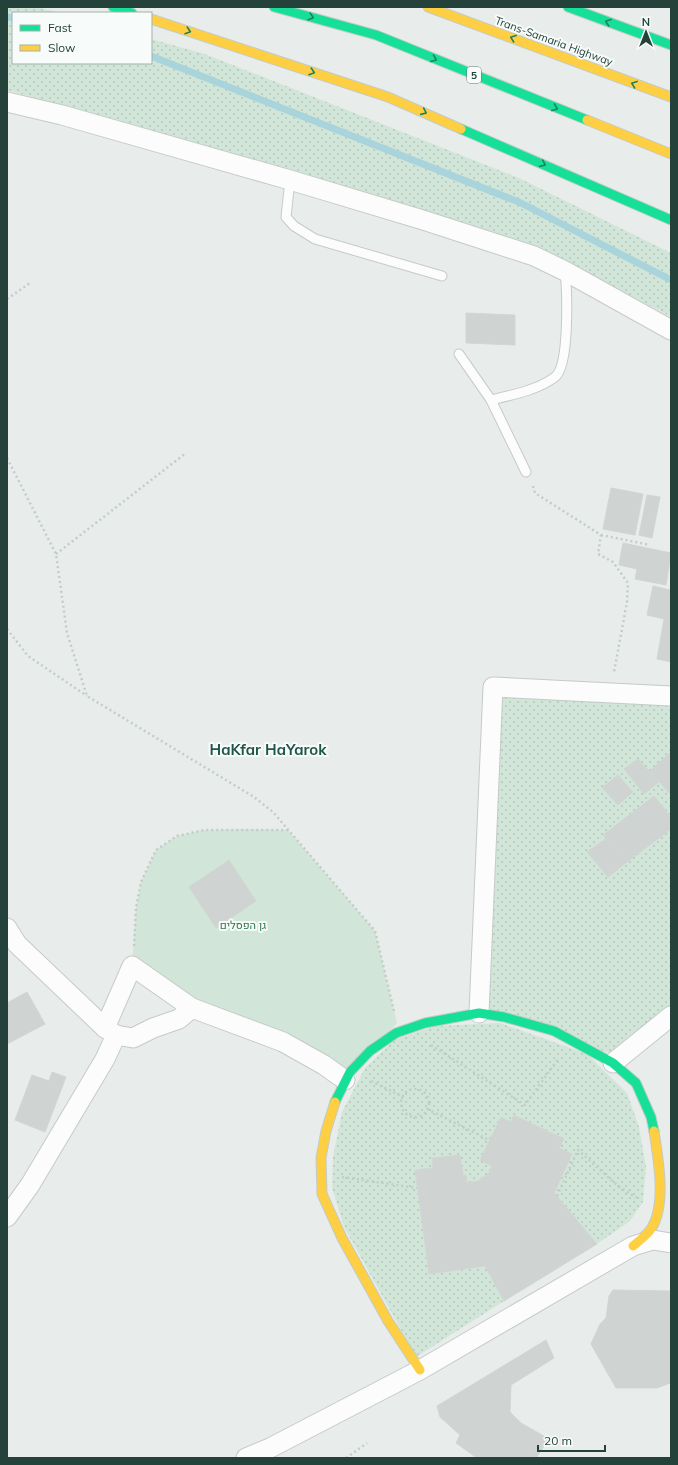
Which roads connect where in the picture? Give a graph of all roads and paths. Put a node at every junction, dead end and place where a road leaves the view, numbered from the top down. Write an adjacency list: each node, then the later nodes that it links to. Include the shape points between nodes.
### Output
1 (113, 7): 5 (main road)
2 (274, 7): 10 (main road, 5, one-way to 10, via 376,35)
3 (428, 7): 8 (main road, Trans-Samaria Highway, one-way to 3)
4 (568, 7): 7 (main road, one-way to 4)
5 (129, 12)
6 (152, 19): 12 (main road, one-way to 12, via 388,97)
7 (671, 45)
8 (671, 97)
9 (7, 102): 11 (street, via 70,117)
10 (671, 154)
11 (290, 180): 13 (street, via 519,251); 14 (lane, via 286,217 294,226 315,239)
12 (671, 220)
13 (565, 271): 17 (street); 19 (lane, via 568,304 566,337 562,361 556,376 533,389)
14 (442, 276)
15 (30, 283): 16 (path)
16 (7, 299)
17 (671, 330)
18 (459, 354): 19 (lane)
19 (491, 400): 22 (lane)
20 (186, 452): 25 (path)
21 (7, 458): 25 (path)
22 (526, 472): 23 (path, via 536,493)
23 (601, 535): 24 (path); 27 (path, via 598,554 613,562 628,583 627,602)
24 (650, 545)
25 (56, 554): 28 (path, via 67,633)
26 (7, 629): 28 (path, via 28,656)
27 (610, 692): 29 (street); 35 (street, via 493,687)
28 (87, 696): 30 (path, via 254,797 273,812)
29 (671, 696)
30 (288, 830): 32 (path); 33 (path, via 204,830 177,836 156,850 141,882 136,908)
31 (7, 928): 37 (street, via 17,944)
32 (375, 931)
33 (132, 966): 34 (street); 37 (street)
34 (192, 1008): 37 (street, via 179,1019 133,1038); 40 (street, via 283,1042)
35 (479, 1013): 38 (main road, via 554,1031); 40 (main road, via 425,1023 396,1033 370,1051)
36 (671, 1016): 39 (street)
37 (111, 1031): 49 (street, via 105,1059 30,1185)
38 (572, 1040): 39 (main road); 42 (path)
39 (613, 1063): 51 (main road, via 636,1083 651,1117 654,1132 660,1187 659,1209 651,1229)
40 (348, 1075): 41 (path); 45 (main road, via 336,1098 326,1131)
41 (403, 1097): 43 (path, via 405,1093 413,1090 421,1091 429,1101); 43 (path, via 402,1108 407,1114 415,1117 425,1113)
42 (525, 1105)
43 (427, 1109): 44 (path)
44 (487, 1139)
45 (321, 1174): 46 (path); 52 (main road, via 322,1194 342,1238 388,1321)
46 (417, 1188)
47 (558, 1196): 48 (path, via 578,1150 618,1186)
48 (643, 1202)
49 (7, 1217)
50 (671, 1243): 51 (street, via 652,1240)
51 (633, 1246): 52 (street)
52 (420, 1370): 54 (street)
53 (367, 1443): 55 (path)
54 (246, 1458)
55 (346, 1458)

